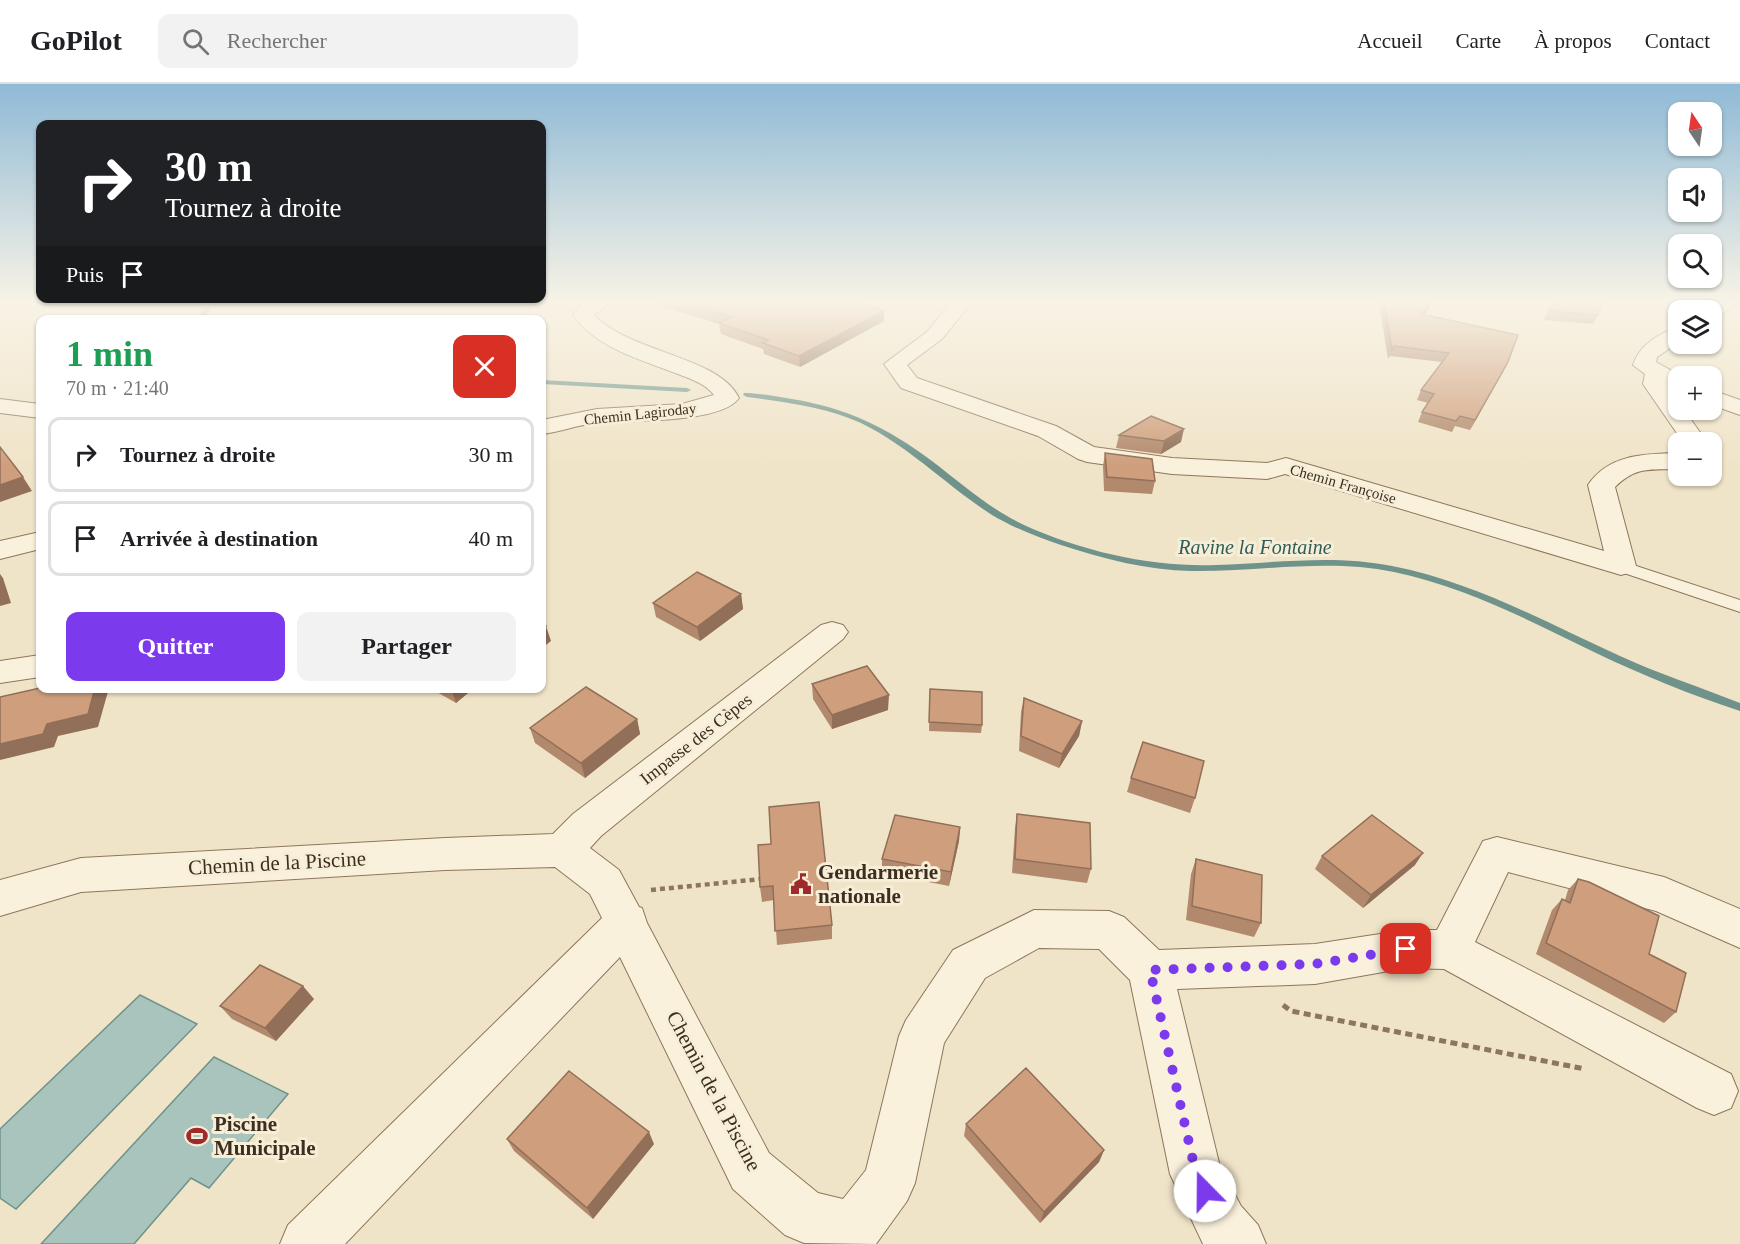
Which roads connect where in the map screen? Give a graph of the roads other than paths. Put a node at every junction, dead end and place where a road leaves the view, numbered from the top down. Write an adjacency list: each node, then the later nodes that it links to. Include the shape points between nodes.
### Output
1 (657, 357): 10 (street, Chemin Lagiroday, via 709,380 723,389 727,398 715,405 682,411 593,417)
2 (905, 357): 15 (street, Chemin Françoise, via 896,364 909,384 1047,431 1087,454 1172,466 1267,471 1286,466)
3 (1646, 357): 4 (street, via 1644,365)
4 (1656, 373): 5 (street); 11 (street, via 1654,384)
5 (1668, 379)
6 (1722, 401): 8 (street)
7 (0, 406): 9 (street)
8 (1740, 408)
9 (36, 410)
10 (546, 426)
11 (1688, 432)
12 (1668, 461): 15 (street, via 1619,468 1601,484)
13 (36, 543): 14 (street)
14 (0, 550)
15 (1621, 566): 16 (lane)
16 (1740, 606)
17 (832, 632): 20 (street, Impasse des Cèpes, via 587,825)
18 (36, 667): 19 (street)
19 (0, 672)
20 (563, 850): 21 (street, Chemin de la Piscine, via 104,873 81,875); 22 (street, Chemin de la Piscine)
21 (0, 898)
22 (636, 906): 25 (street, Chemin de la Piscine, via 752,1171 804,1216 854,1229 889,1183 922,1036 969,964 1034,929 1109,930); 27 (street)
23 (1740, 929): 24 (street, via 1664,895 1497,853)
24 (1449, 950): 25 (street, via 1406,949 1315,964); 26 (street)
25 (1150, 970): 28 (street, via 1196,1174 1222,1225)
26 (1714, 1091)
27 (307, 1244)
28 (1239, 1244)

